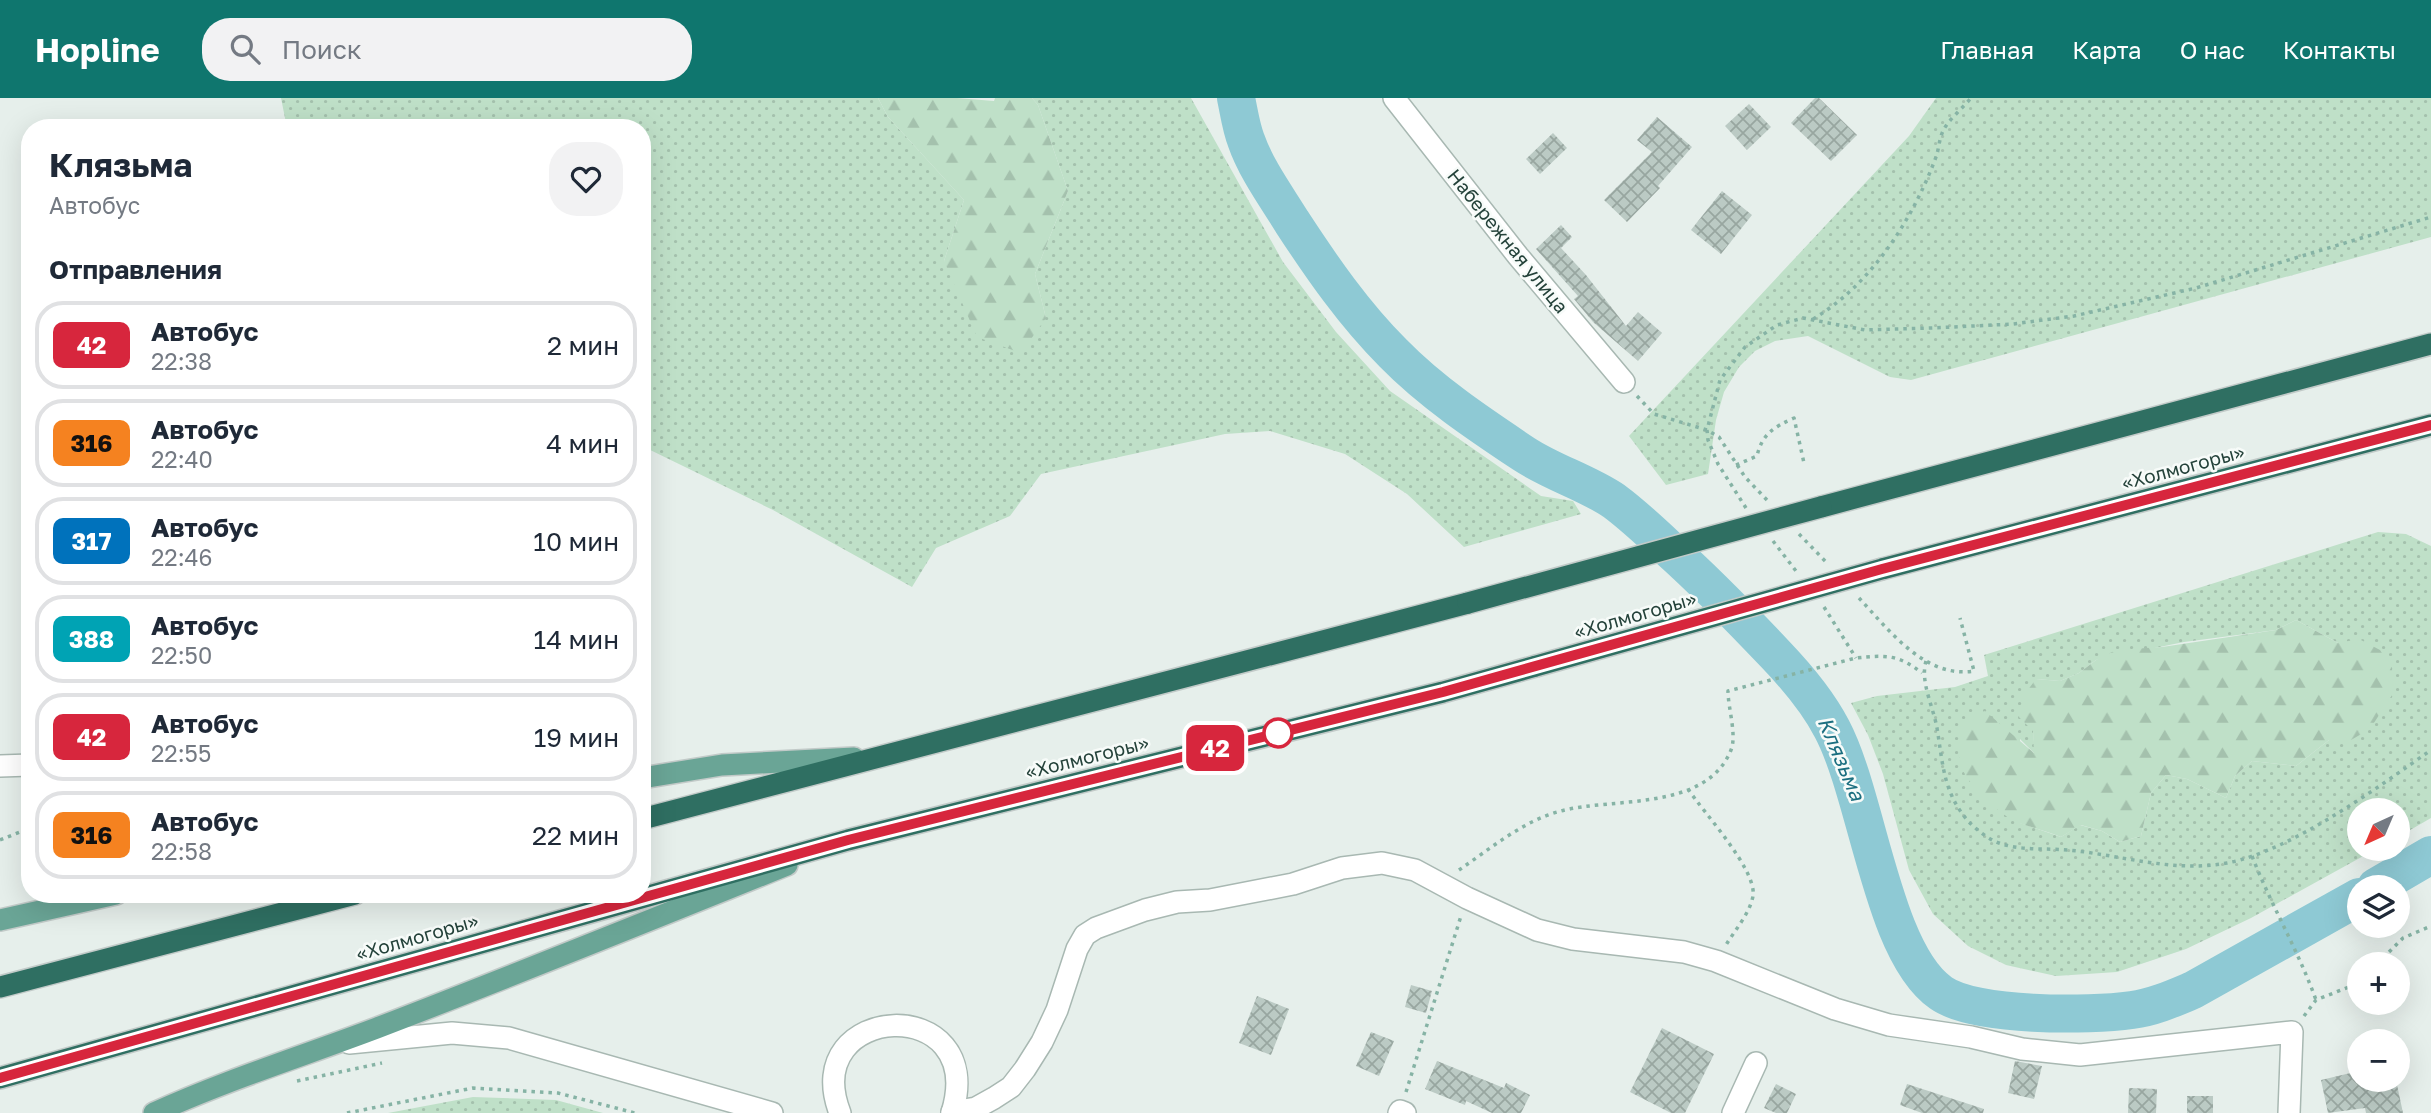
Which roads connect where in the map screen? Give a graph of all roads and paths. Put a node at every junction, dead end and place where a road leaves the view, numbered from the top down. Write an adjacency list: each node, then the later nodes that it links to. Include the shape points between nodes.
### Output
1 (1394, 98): 6 (street, Набережная улица)
2 (1971, 98): 4 (path, via 1943,130 1925,182 1882,255 1846,297)
3 (2431, 218): 4 (path, via 2196,288 2074,316 1865,330)
4 (1812, 320): 8 (path, via 1777,325 1745,347 1720,380)
5 (2431, 344): 21 (highway, bridge)
6 (1624, 382): 8 (path, via 1654,414)
7 (2431, 425): 29 (highway, «Холмогоры», bridge, via 1882,569 1443,692)
8 (1707, 429): 11 (path, via 1718,464)
9 (1804, 463): 10 (path, via 1794,418 1769,431 1757,456)
10 (1736, 465)
11 (1747, 509)
12 (1772, 540): 13 (path)
13 (1797, 571)
14 (1821, 602): 16 (path)
15 (1960, 618): 18 (path)
16 (1856, 658): 19 (path, via 1894,656); 25 (path, via 1728,691 1734,732 1731,750 1706,779)
17 (1926, 661): 19 (path)
18 (1974, 671)
19 (1922, 674): 30 (path, via 1945,782 1969,821 1991,839 2014,847 2159,864 2204,865)
20 (2431, 750): 30 (path, via 2299,835)
21 (881, 757): 24 (main road, via 722,765); 26 (highway)
22 (21, 765): 23 (street)
23 (0, 766)
24 (651, 777)
25 (1688, 789): 31 (path, via 1663,797 1560,811 1492,846); 40 (path, via 1745,866 1752,883 1747,912)
26 (651, 817)
27 (21, 832): 28 (path)
28 (0, 840)
29 (848, 840): 32 (highway, «Холмогоры»); 43 (main road)
30 (2252, 856): 42 (path, via 2316,999)
31 (1439, 883): 33 (street); 54 (street, via 1415,870 1382,863 1342,868 1293,884 1177,902 1096,928 1077,949 1042,1042 1011,1087 976,1108)
32 (651, 895)
33 (1467, 898): 40 (street, via 1537,930); 48 (path)
34 (76, 903): 37 (main road)
35 (321, 903): 41 (highway)
36 (624, 903): 46 (highway, «Холмогоры»)
37 (0, 920)
38 (2431, 926): 39 (path, via 2403,938)
39 (2389, 952)
40 (1716, 961): 56 (street, via 1835,1009 1889,1025 2022,1049 2080,1055 2292,1032)
41 (0, 987)
42 (2347, 987)
43 (333, 1045): 49 (main road); 52 (street, via 452,1033 509,1038)
44 (387, 1062): 47 (path)
45 (1756, 1063): 55 (street)
46 (0, 1078)
47 (285, 1084)
48 (1401, 1112)
49 (154, 1113)
50 (347, 1113): 51 (path, via 473,1088 558,1093)
51 (635, 1113)
52 (772, 1113)
53 (841, 1113): 54 (street, via 835,1098 835,1070 846,1048 864,1032 882,1025 907,1025 930,1034 951,1058 957,1079)
54 (952, 1113)
55 (1733, 1113)
56 (2289, 1113)

